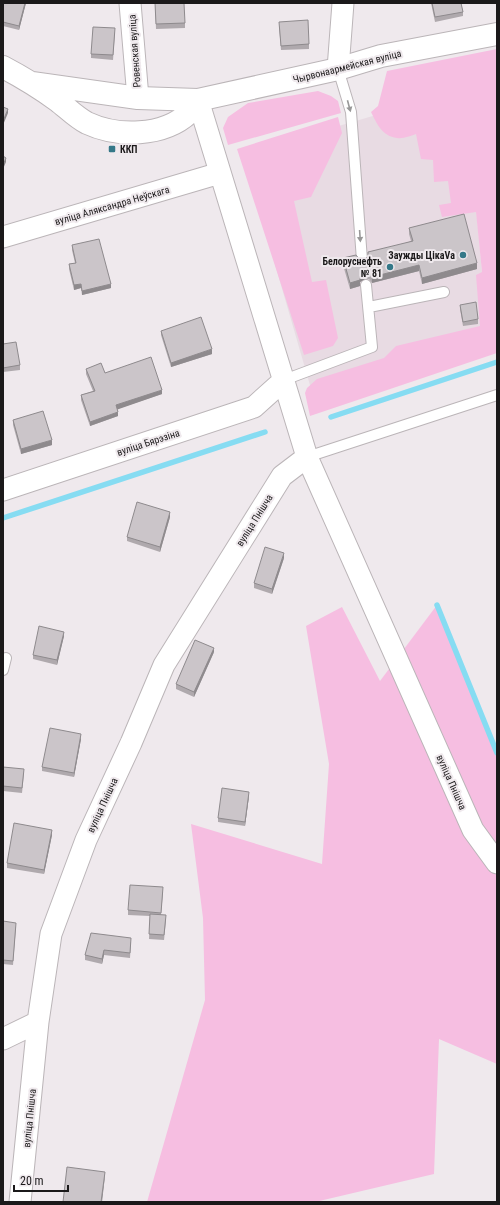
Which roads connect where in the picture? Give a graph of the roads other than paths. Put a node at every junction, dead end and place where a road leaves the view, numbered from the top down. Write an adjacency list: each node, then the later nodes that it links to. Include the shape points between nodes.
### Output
1 (130, 3): 7 (street, Ровенская вуліца)
2 (343, 3): 5 (street)
3 (497, 34): 5 (main road, Чырвонаармейская вуліца, via 381,56)
4 (3, 67): 6 (main road, Чырвонаармейская вуліца)
5 (338, 69): 8 (main road, Чырвонаармейская вуліца); 11 (lane, one-way to 11, via 351,112)
6 (32, 83): 7 (main road, Чырвонаармейская вуліца); 8 (main road, Чырвонаармейская вуліца, via 86,122 101,128 127,132 154,130 174,123 189,113)
7 (138, 98): 8 (main road, Чырвонаармейская вуліца)
8 (198, 100): 9 (street, вуліца Пнішча)
9 (220, 173): 10 (street, вуліца Аляксандра Неўскага); 15 (street, вуліца Пнішча)
10 (3, 237)
11 (362, 260)
12 (366, 285): 14 (lane)
13 (444, 292): 14 (lane)
14 (369, 307): 15 (lane, via 372,347)
15 (284, 380): 17 (street, вуліца Пнішча); 18 (street, вуліца Бярэзіна, via 254,406)
16 (497, 395): 17 (lane)
17 (307, 457): 21 (street, вуліца Пнішча, via 474,830); 22 (street, вуліца Пнішча, via 282,476 164,665 86,840 51,934)
18 (3, 490)
19 (6, 658): 20 (lane)
20 (3, 670)
21 (497, 863)
22 (38, 1022): 23 (street); 24 (street, вуліца Пнішча)
23 (3, 1039)
24 (20, 1202)

